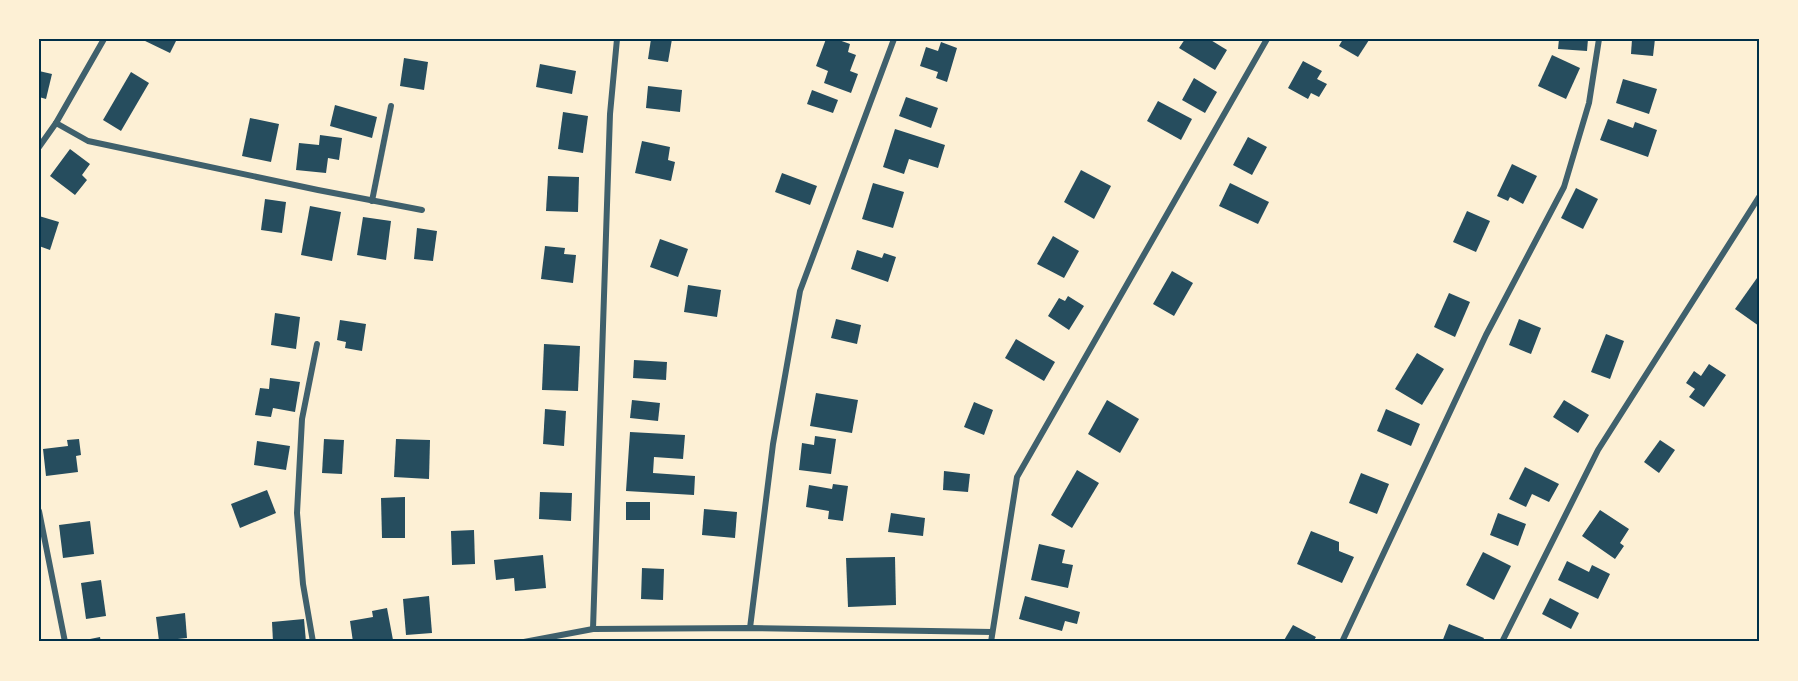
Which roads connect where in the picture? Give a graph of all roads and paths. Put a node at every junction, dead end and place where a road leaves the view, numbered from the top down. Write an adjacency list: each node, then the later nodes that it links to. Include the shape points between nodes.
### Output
1 (104, 39): 7 (street)
2 (617, 39): 15 (street, via 610,114)
3 (894, 39): 14 (street, via 800,291 773,444)
4 (1267, 39): 16 (street, via 1017,477)
5 (1599, 39): 21 (street, via 1589,103 1564,187 1486,334)
6 (391, 106): 10 (street)
7 (56, 123): 8 (street); 10 (street, via 88,141)
8 (39, 147)
9 (1759, 197): 22 (street, via 1598,450)
10 (372, 201): 11 (street)
11 (422, 210)
12 (317, 344): 18 (street, via 302,419 297,513)
13 (39, 510): 17 (street)
14 (750, 627): 15 (street); 16 (street)
15 (593, 629): 19 (street)
16 (992, 632): 20 (street)
17 (65, 642)
18 (313, 642)
19 (524, 642)
20 (991, 642)
21 (1342, 642)
22 (1502, 642)

